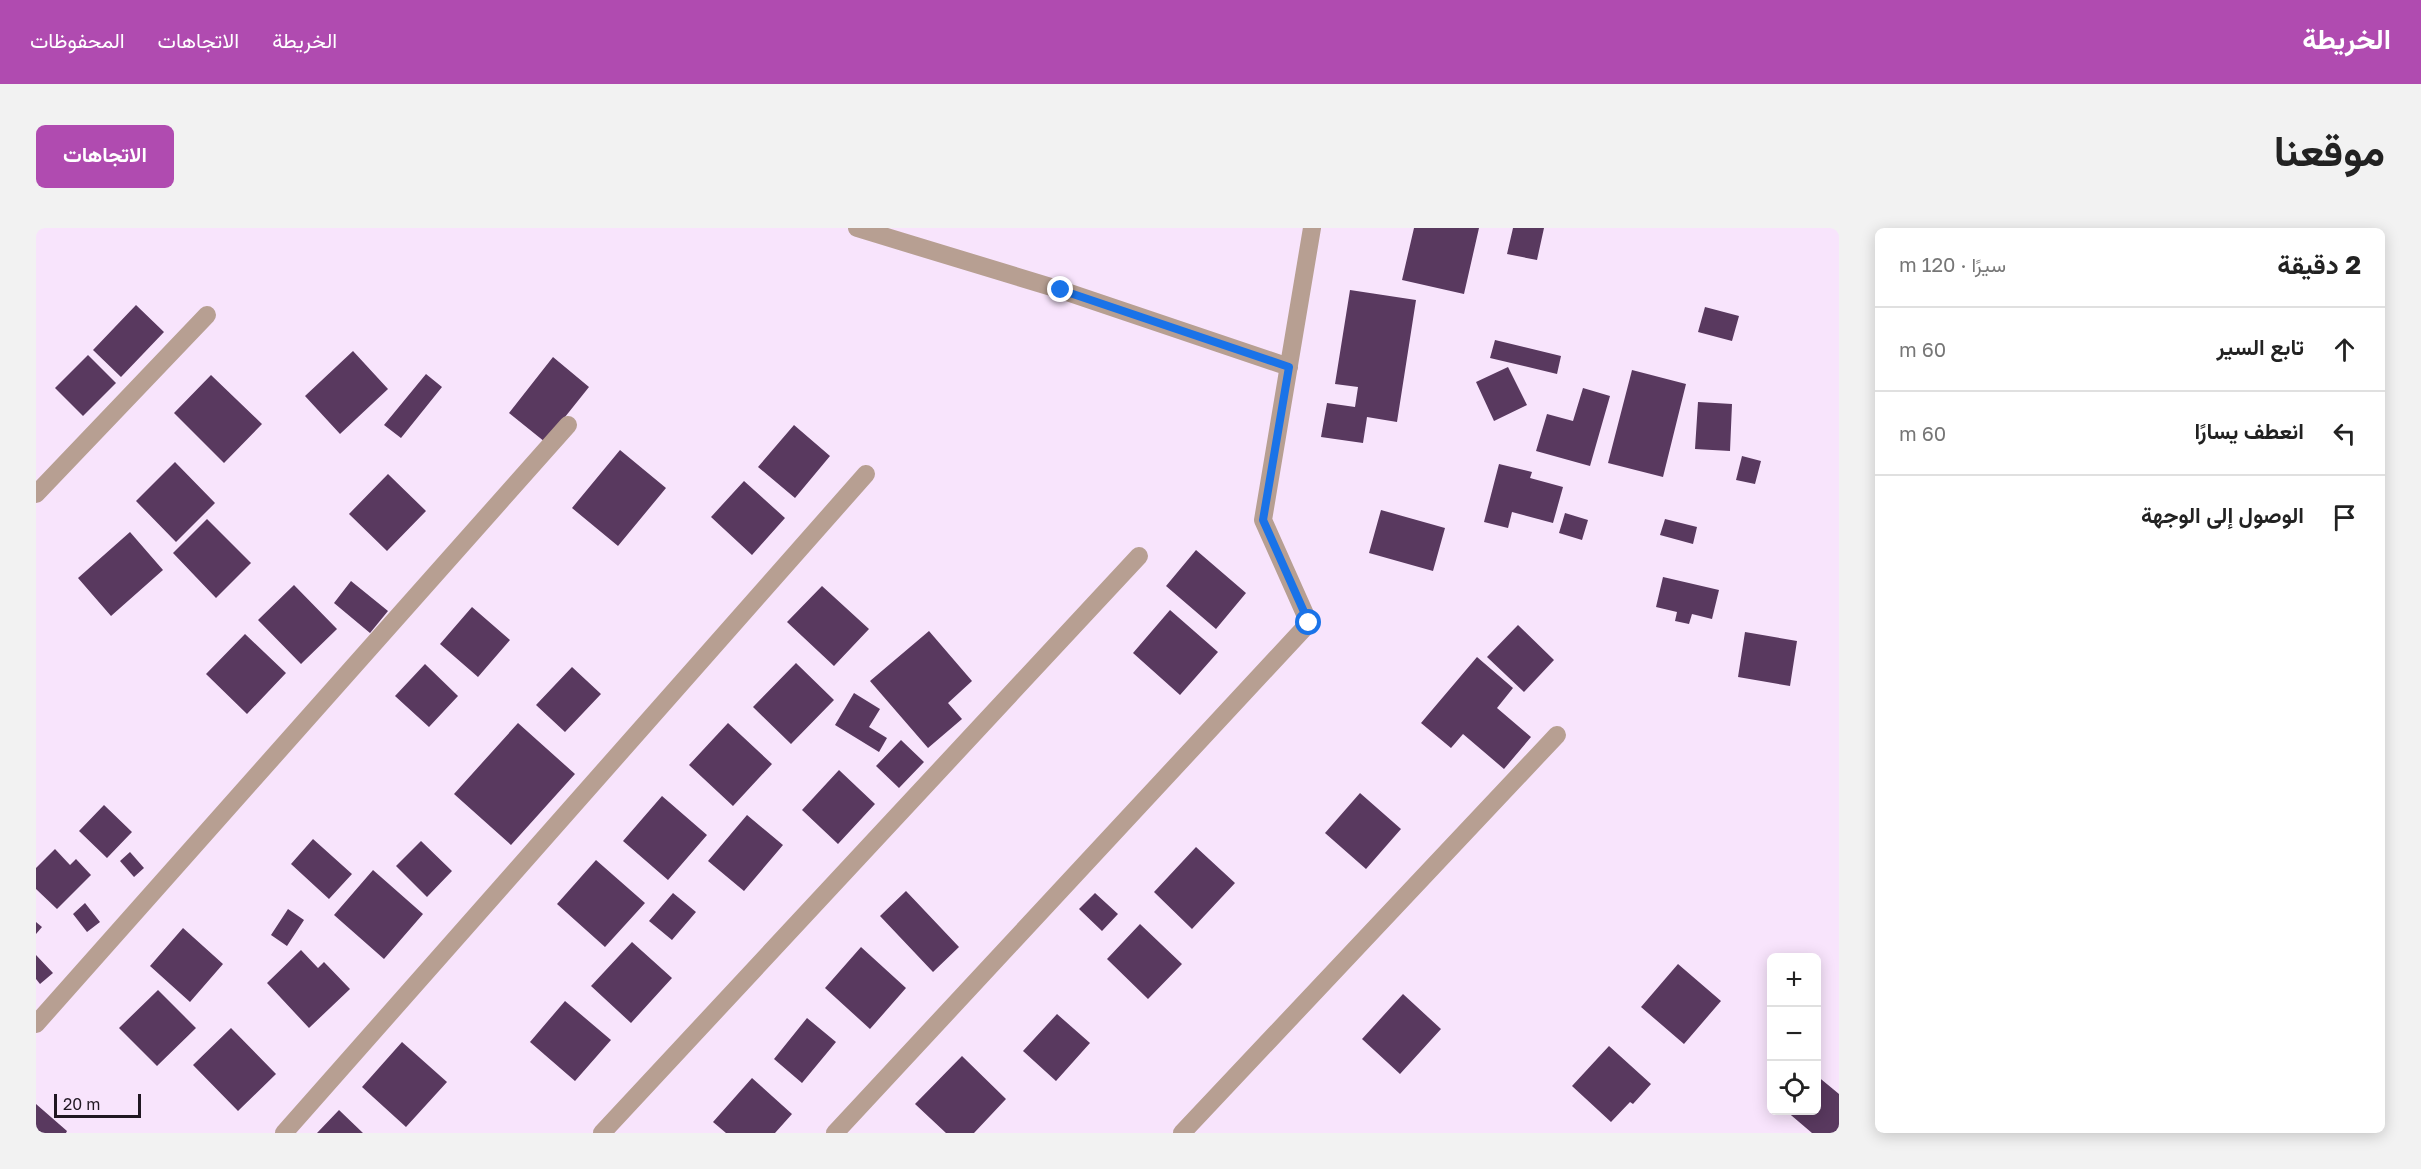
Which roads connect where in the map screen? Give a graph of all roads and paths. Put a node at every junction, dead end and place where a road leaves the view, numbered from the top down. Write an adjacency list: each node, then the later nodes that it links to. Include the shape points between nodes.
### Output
1 (857, 228): 4 (street, via 1061,290)
2 (1312, 228): 4 (street)
3 (207, 315): 7 (street)
4 (1289, 367): 13 (street, via 1263,520 1309,623)
5 (568, 425): 10 (street)
6 (866, 474): 11 (street)
7 (36, 494)
8 (1139, 556): 12 (street)
9 (1557, 735): 14 (street)
10 (36, 1024)
11 (284, 1133)
12 (602, 1133)
13 (835, 1133)
14 (1182, 1133)

